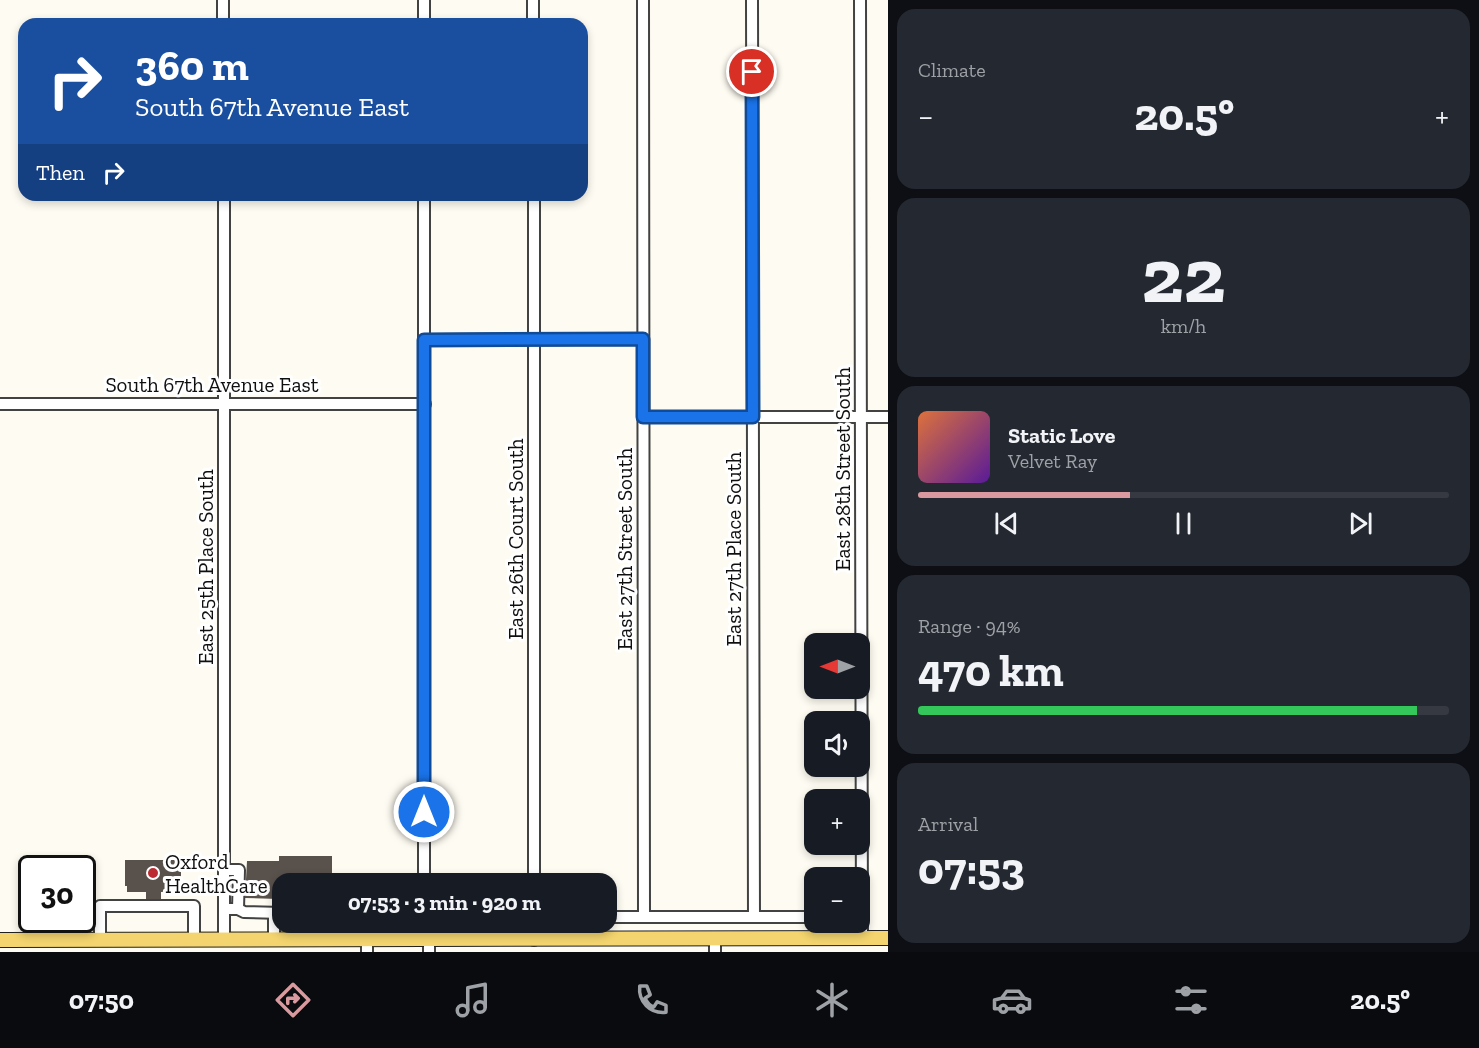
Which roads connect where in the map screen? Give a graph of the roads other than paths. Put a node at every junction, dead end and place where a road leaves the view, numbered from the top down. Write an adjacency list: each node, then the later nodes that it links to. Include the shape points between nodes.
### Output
1 (223, 0): 7 (street)
2 (424, 0): 8 (street)
3 (533, 0): 9 (street)
4 (643, 0): 13 (street, East 27th Street South)
5 (752, 0): 20 (street, East 27th Place South)
6 (860, 0): 21 (street, East 28th Street South)
7 (224, 18)
8 (424, 18)
9 (533, 18)
10 (224, 201): 17 (street, East 25th Place South)
11 (424, 201): 14 (street)
12 (534, 201): 15 (street, East 26th Court South)
13 (643, 339): 15 (street); 19 (street, East 27th Street South)
14 (424, 340): 15 (street); 18 (street)
15 (534, 340): 26 (street, East 26th Court South)
16 (0, 404): 17 (street, South 67th Avenue East)
17 (225, 404): 18 (street, South 67th Avenue East); 24 (street, East 25th Place South)
18 (425, 404): 25 (street)
19 (643, 417): 20 (street); 31 (street, East 27th Street South)
20 (753, 417): 21 (street); 32 (street, East 27th Place South)
21 (861, 417): 22 (street); 23 (street, East 28th Street South)
22 (888, 417)
23 (861, 867)
24 (225, 870): 27 (street, East 25th Place South); 28 (street, via 238,870)
25 (424, 873)
26 (534, 873)
27 (225, 909): 28 (street); 43 (street, East 25th Place South)
28 (238, 909): 29 (street)
29 (272, 913)
30 (617, 917): 31 (street)
31 (644, 917): 32 (street)
32 (754, 917): 33 (street)
33 (804, 917)
34 (275, 933): 44 (street)
35 (347, 933): 45 (street)
36 (534, 933): 46 (street)
37 (862, 933): 38 (street, East 28th Street South)
38 (862, 938): 39 (main road); 52 (main road)
39 (888, 938)
40 (0, 940): 48 (main road)
41 (100, 940): 42 (main road); 42 (street, via 100,906 194,906); 48 (main road)
42 (194, 940): 43 (main road)
43 (224, 940): 49 (main road)
44 (274, 940): 47 (main road); 49 (main road)
45 (347, 940): 47 (main road); 50 (main road)
46 (534, 940): 51 (main road); 52 (main road)
47 (290, 945)
48 (47, 946)
49 (239, 946)
50 (367, 946): 51 (main road)
51 (429, 946)
52 (715, 946)

